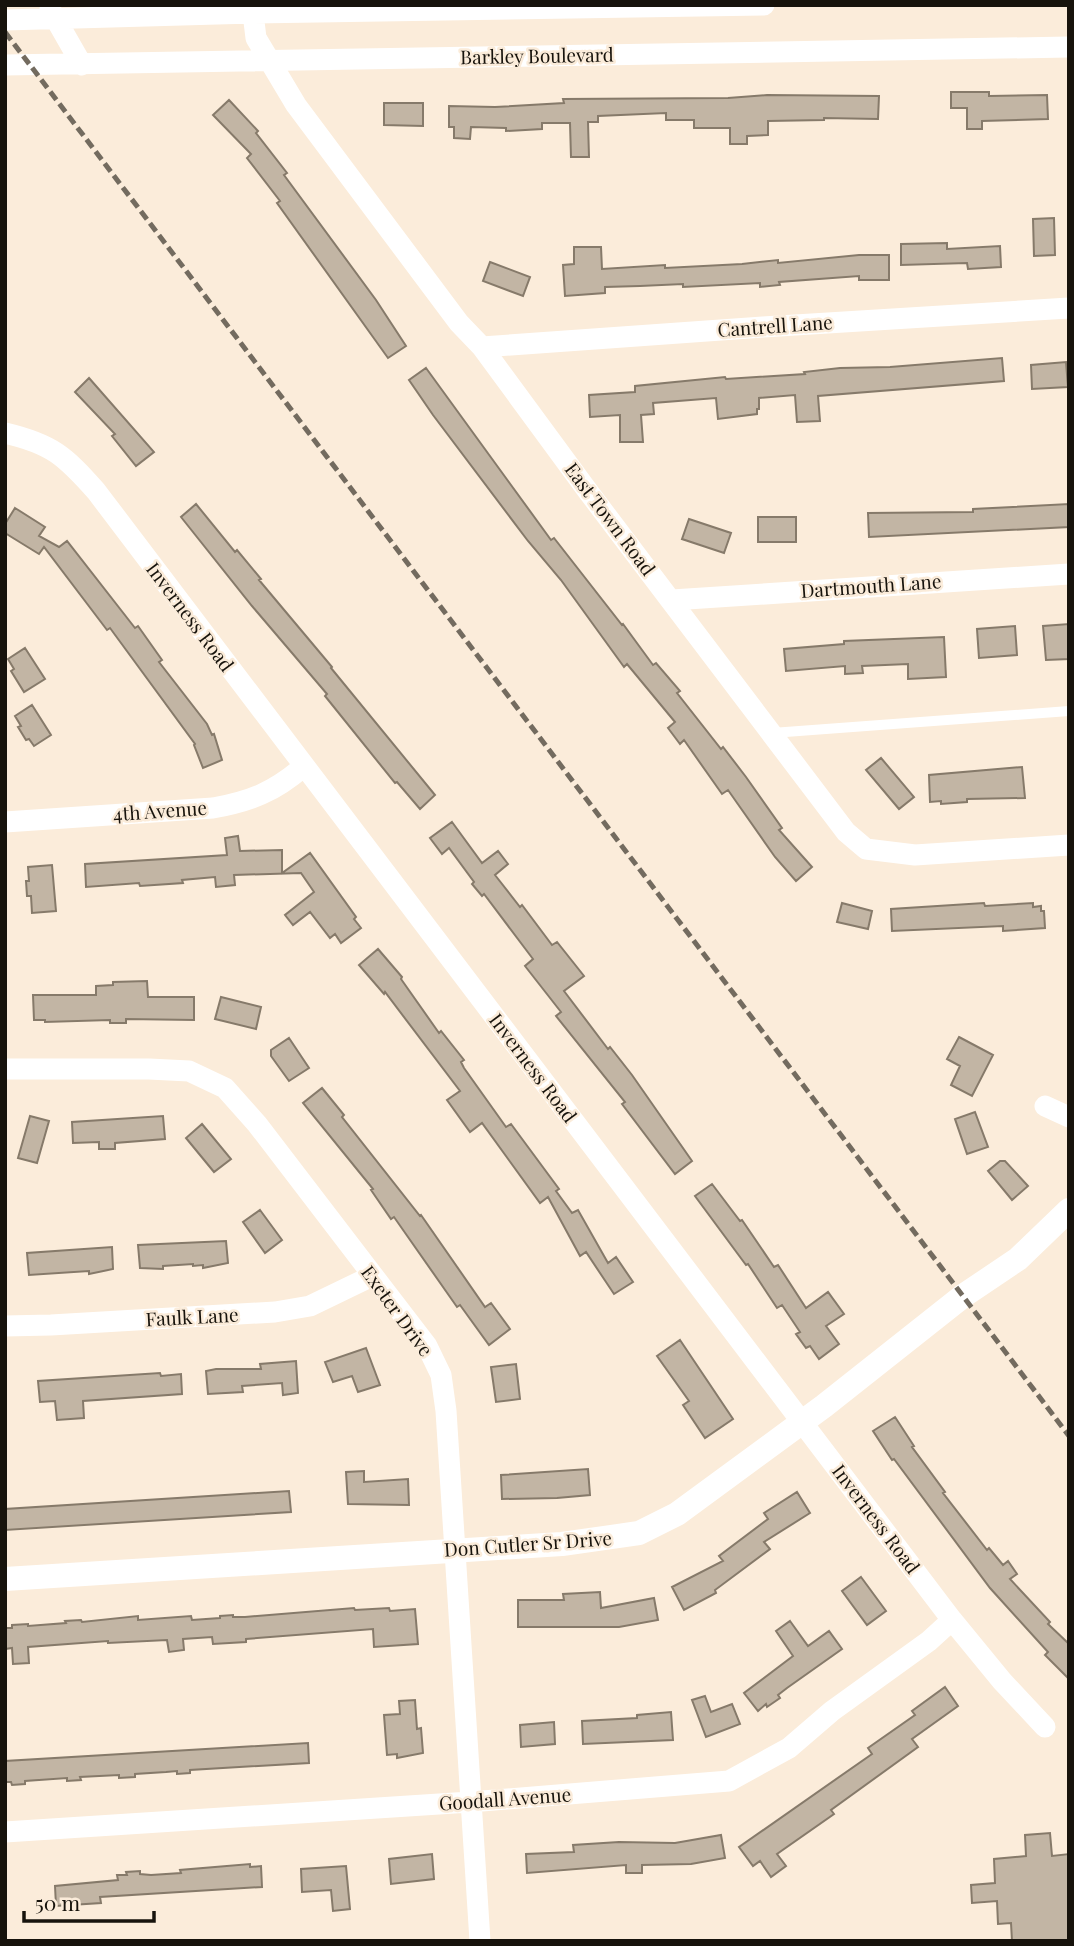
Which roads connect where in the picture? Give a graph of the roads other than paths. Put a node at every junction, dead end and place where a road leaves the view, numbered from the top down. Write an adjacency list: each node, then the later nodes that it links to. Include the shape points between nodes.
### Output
1 (764, 5): 2 (street)
2 (253, 9): 4 (street); 7 (street, East Town Road, via 256,38)
3 (52, 12): 4 (street); 5 (street); 9 (street)
4 (106, 12)
5 (5, 20)
6 (1069, 47): 7 (street, Barkley Boulevard)
7 (270, 61): 9 (street, Barkley Boulevard); 11 (street, East Town Road, via 304,116 459,323)
8 (5, 65): 9 (street, Barkley Boulevard)
9 (82, 65)
10 (1069, 308): 11 (street, Cantrell Lane)
11 (482, 347): 14 (street, East Town Road)
12 (5, 433): 17 (street, Inverness Road, via 46,446 67,459 96,491)
13 (1069, 574): 14 (street, Dartmouth Lane)
14 (673, 600): 16 (street, East Town Road)
15 (1069, 711): 16 (lane)
16 (772, 733): 19 (street, East Town Road, via 846,832 866,849 915,855)
17 (303, 767): 18 (street, 4th Avenue, via 269,792 242,802); 26 (street, Inverness Road)
18 (5, 822)
19 (1069, 845)
20 (5, 1069): 24 (street, Exeter Drive, via 149,1069 189,1071 208,1078 225,1088 257,1124)
21 (1045, 1106): 22 (street)
22 (1069, 1117)
23 (1069, 1210): 26 (street, Don Cutler Sr Drive, via 1018,1259)
24 (372, 1276): 25 (street, Faulk Lane, via 310,1306 275,1312); 27 (street, Exeter Drive, via 427,1346 441,1376)
25 (5, 1325)
26 (802, 1421): 27 (street, Don Cutler Sr Drive, via 677,1514 639,1534 562,1544); 29 (street, Inverness Road)
27 (455, 1549): 28 (street, Don Cutler Sr Drive); 31 (street, Exeter Drive)
28 (5, 1579)
29 (952, 1620): 30 (street, Inverness Road); 31 (street, Goodall Avenue, via 789,1748 729,1781)
30 (1045, 1727)
31 (470, 1802): 32 (street, Goodall Avenue); 33 (street, Exeter Drive)
32 (5, 1832)
33 (480, 1941)

